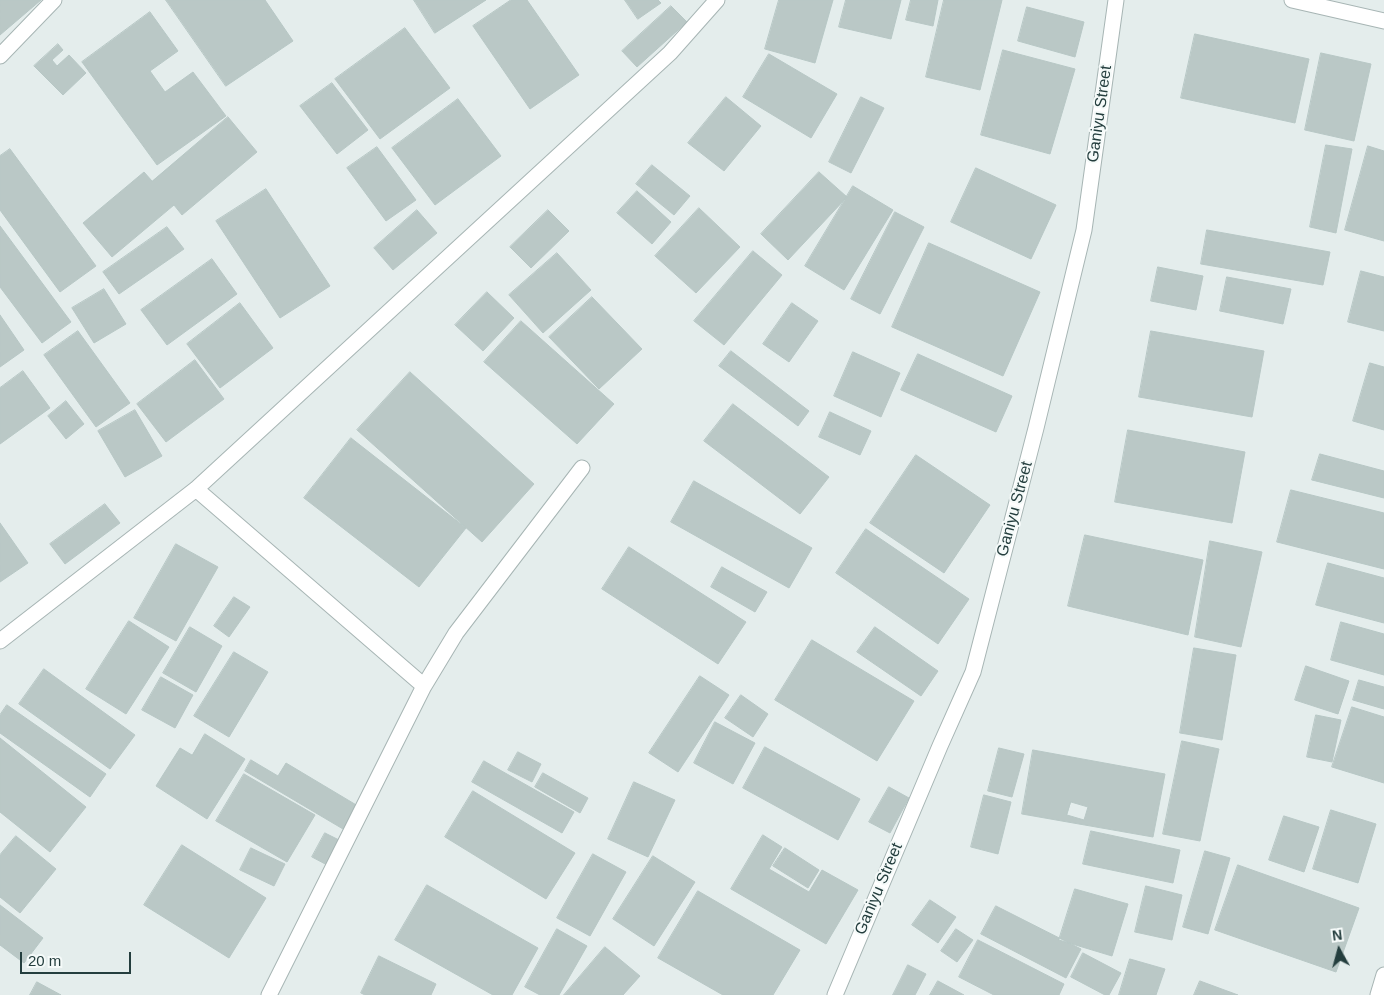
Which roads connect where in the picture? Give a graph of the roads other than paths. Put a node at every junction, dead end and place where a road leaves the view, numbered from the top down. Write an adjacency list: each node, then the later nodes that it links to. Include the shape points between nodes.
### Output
1 (54, 0): 6 (street)
2 (717, 0): 8 (street, via 670,53)
3 (1116, 0): 13 (street, Ganiyu Street, via 1084,230 973,672)
4 (1292, 0): 5 (street)
5 (1384, 21)
6 (0, 56)
7 (582, 468): 10 (street, via 456,632)
8 (196, 489): 9 (street); 10 (street)
9 (0, 641)
10 (424, 686): 12 (street)
11 (1384, 975): 14 (street)
12 (269, 995)
13 (835, 995)
14 (1378, 995)

